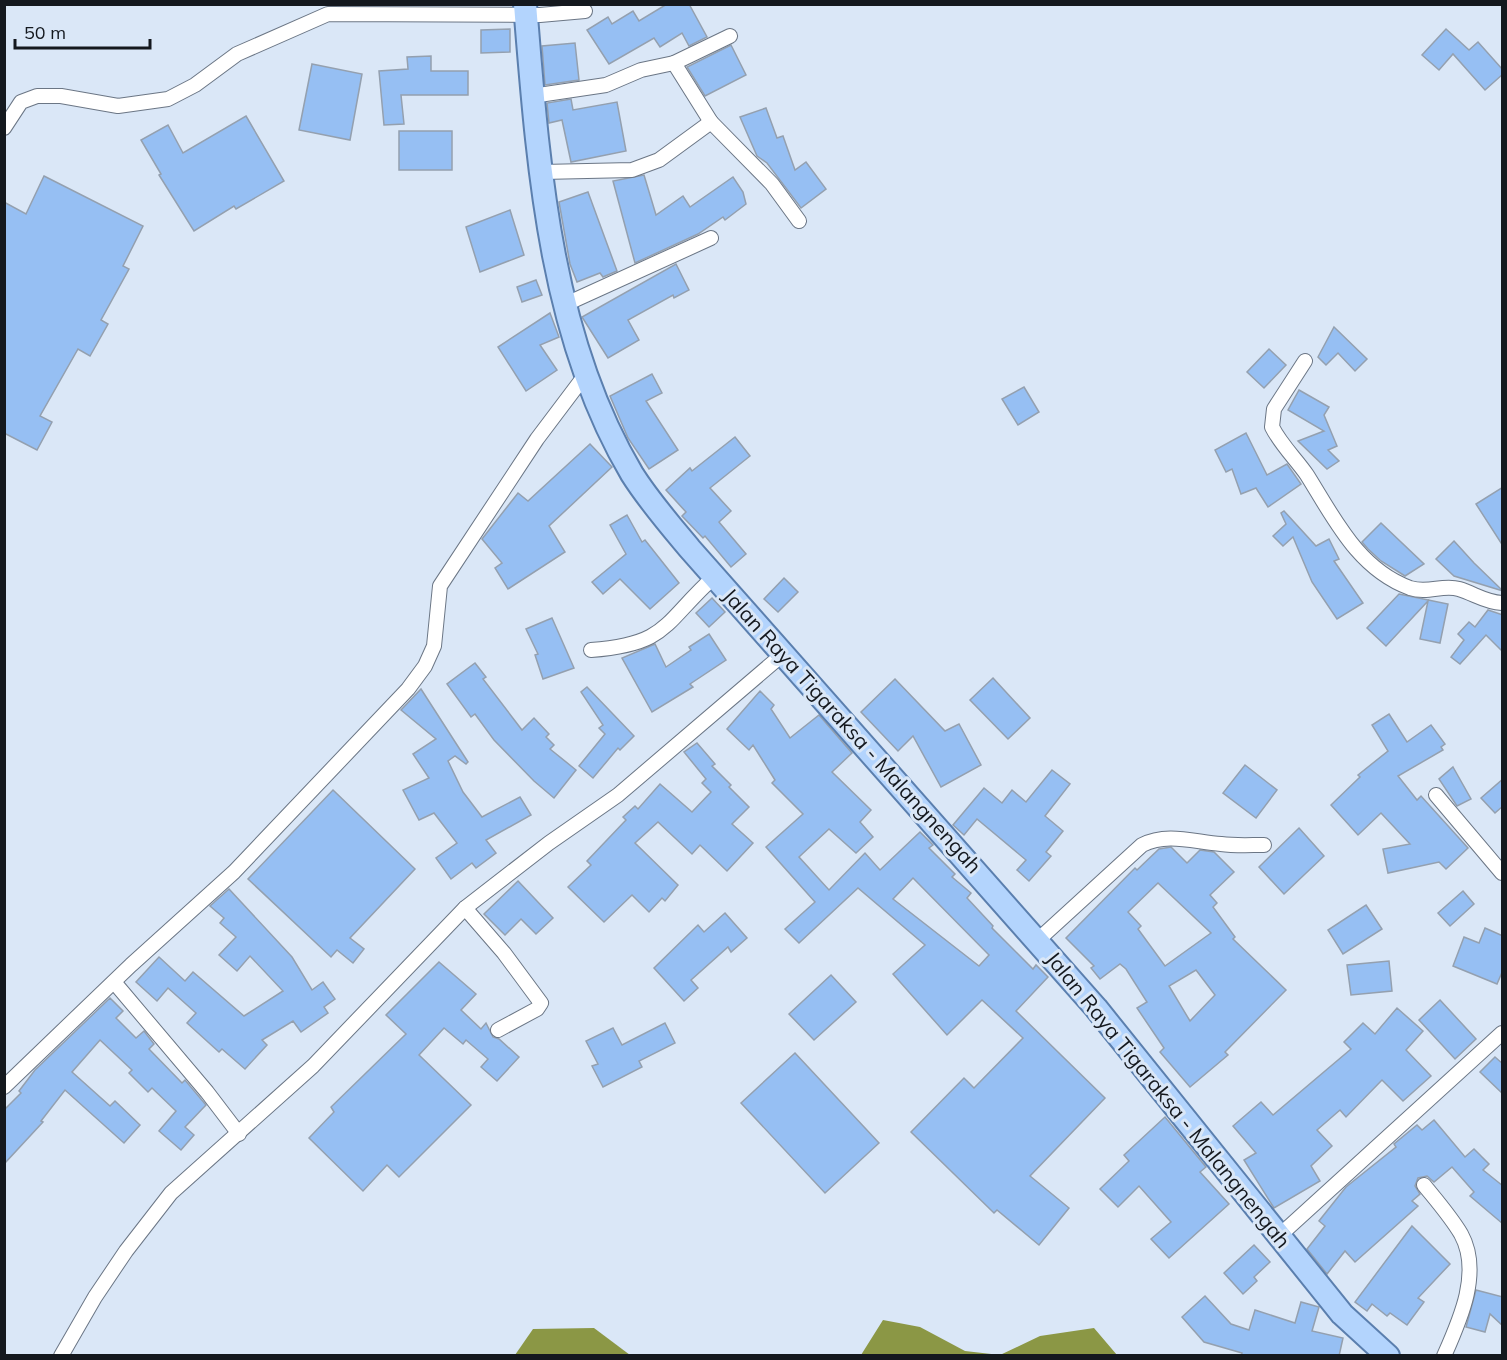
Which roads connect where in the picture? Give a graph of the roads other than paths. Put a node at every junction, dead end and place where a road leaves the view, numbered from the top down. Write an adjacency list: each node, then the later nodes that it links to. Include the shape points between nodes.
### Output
1 (526, 10): 2 (street); 5 (main road, Jalan Raya Tigaraksa - Malangnengah); 7 (street, via 328,14 237,54 195,85 168,99 118,106 37,96 21,102)
2 (585, 11)
3 (730, 36): 4 (street)
4 (674, 63): 5 (street, via 641,70 606,85); 6 (street)
5 (532, 96): 8 (main road, Jalan Raya Tigaraksa - Malangnengah)
6 (711, 122): 8 (street, via 659,160 632,170); 9 (street, via 772,184)
7 (4, 129)
8 (542, 172): 11 (main road, Jalan Raya Tigaraksa - Malangnengah, via 549,236)
9 (799, 221)
10 (711, 238): 11 (street)
11 (566, 304): 13 (main road, Jalan Raya Tigaraksa - Malangnengah)
12 (1305, 361): 15 (street, via 1274,409 1272,427 1344,536 1371,564 1404,585 1426,592 1459,589)
13 (586, 374): 14 (main road, Jalan Raya Tigaraksa - Malangnengah, via 633,474 661,515); 23 (street, via 537,439 446,575 437,597 431,655 408,689 234,872)
14 (715, 576): 16 (street, via 674,620 647,640); 17 (main road, Jalan Raya Tigaraksa - Malangnengah)
15 (1503, 603)
16 (591, 650)
17 (782, 654): 21 (street, via 618,795); 22 (main road, Jalan Raya Tigaraksa - Malangnengah)
18 (1436, 795): 20 (street)
19 (1264, 845): 22 (street, via 1225,845 1177,838 1152,840)
20 (1503, 873)
21 (465, 908): 24 (street, via 541,1003); 27 (street, via 313,1066)
22 (1038, 940): 29 (main road, Jalan Raya Tigaraksa - Malangnengah)
23 (114, 982): 26 (street); 27 (street)
24 (498, 1030)
25 (1503, 1033): 29 (street)
26 (4, 1087)
27 (239, 1134): 30 (street, via 171,1193 146,1222)
28 (1424, 1185): 32 (street, via 1462,1236 1469,1259 1464,1303)
29 (1279, 1236): 31 (main road, Jalan Raya Tigaraksa - Malangnengah, via 1342,1314)
30 (61, 1356)
31 (1388, 1356)
32 (1444, 1356)

